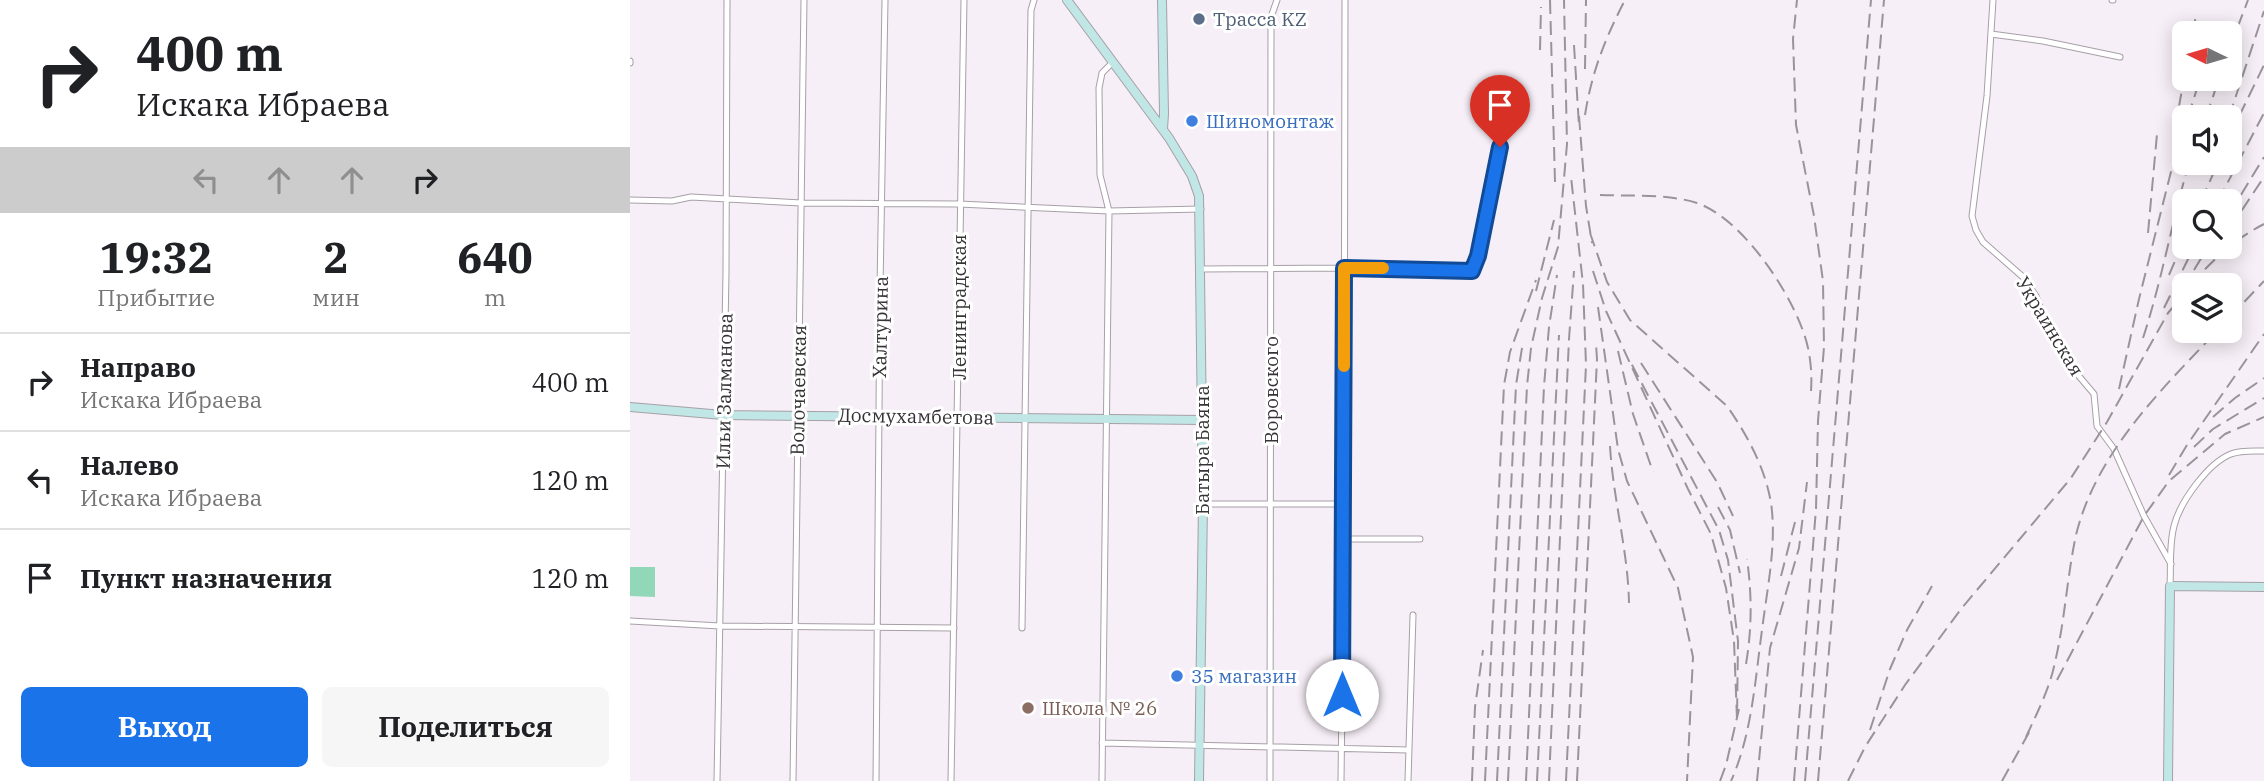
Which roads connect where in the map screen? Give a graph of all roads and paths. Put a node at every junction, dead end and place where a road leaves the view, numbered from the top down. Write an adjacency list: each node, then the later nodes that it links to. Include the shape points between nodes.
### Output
1 (727, 0): 16 (street, Ильи Залманова)
2 (804, 0): 18 (street, Волочаевская)
3 (885, 0): 19 (street, Халтурина)
4 (964, 0): 20 (street, Ленинградская)
5 (1034, 0): 21 (street)
6 (1067, 0): 13 (street, Батыра Баяна)
7 (1162, 0): 14 (street)
8 (1277, 0): 26 (street, Воровского, via 1271,17)
9 (1345, 0): 24 (street)
10 (1993, 0): 11 (street, Украинская)
11 (1992, 34): 12 (street); 41 (street, Украинская, via 1972,216 1976,229 1983,242 2023,277 2036,296 2051,336 2094,394 2097,426 2115,449)
12 (2120, 57)
13 (1112, 63): 14 (street, Батыра Баяна); 23 (street, via 1102,74 1099,88 1100,175)
14 (1163, 129): 22 (street, Батыра Баяна, via 1197,186)
15 (1500, 147): 24 (street, via 1472,271)
16 (726, 199): 17 (street); 18 (street); 28 (street, Ильи Залманова)
17 (630, 200)
18 (801, 203): 19 (street); 29 (street, Волочаевская)
19 (881, 204): 20 (street); 30 (street, Халтурина)
20 (959, 204): 21 (street); 31 (street, Ленинградская)
21 (1030, 207): 23 (street); 32 (street)
22 (1200, 209): 23 (street); 25 (street, Батыра Баяна)
23 (1110, 211): 33 (street)
24 (1344, 268): 26 (street); 36 (street)
25 (1200, 269): 26 (street); 34 (street, Батыра Баяна)
26 (1271, 269): 38 (street, Воровского)
27 (630, 407): 28 (street, Досмухамбетова)
28 (723, 415): 29 (street, Досмухамбетова); 46 (street, Ильи Залманова)
29 (798, 415): 30 (street, Досмухамбетова); 47 (street, Волочаевская)
30 (879, 416): 31 (street, Досмухамбетова); 48 (street, Халтурина)
31 (958, 417): 32 (street, Досмухамбетова); 49 (street, Ленинградская)
32 (1025, 418): 33 (street, Досмухамбетова); 50 (street)
33 (1106, 419): 34 (street, Досмухамбетова); 51 (street)
34 (1202, 420): 37 (street, Батыра Баяна)
35 (2264, 451): 41 (street, via 2236,452 2220,459 2196,485 2175,523)
36 (1343, 504): 38 (street); 39 (street)
37 (1203, 505): 38 (street); 52 (street, Батыра Баяна)
38 (1271, 505): 53 (street, Воровского)
39 (1344, 539): 40 (street); 54 (street)
40 (1420, 539)
41 (2171, 564): 42 (street)
42 (2170, 586): 43 (street); 65 (street)
43 (2264, 587)
44 (1413, 615): 55 (street)
45 (630, 621): 46 (street)
46 (720, 626): 47 (street); 56 (street, Ильи Залманова)
47 (795, 627): 48 (street); 57 (street, Волочаевская)
48 (877, 627): 49 (street); 58 (street, Халтурина)
49 (954, 628): 59 (street, Ленинградская)
50 (1022, 628)
51 (1102, 743): 52 (street); 60 (street)
52 (1199, 745): 53 (street); 61 (street, Батыра Баяна)
53 (1271, 746): 54 (street); 62 (street, Воровского)
54 (1341, 747): 55 (street); 63 (street)
55 (1409, 750): 64 (street)
56 (717, 781)
57 (793, 781)
58 (876, 781)
59 (951, 781)
60 (1102, 781)
61 (1199, 781)
62 (1270, 781)
63 (1341, 781)
64 (1408, 781)
65 (2168, 781)

